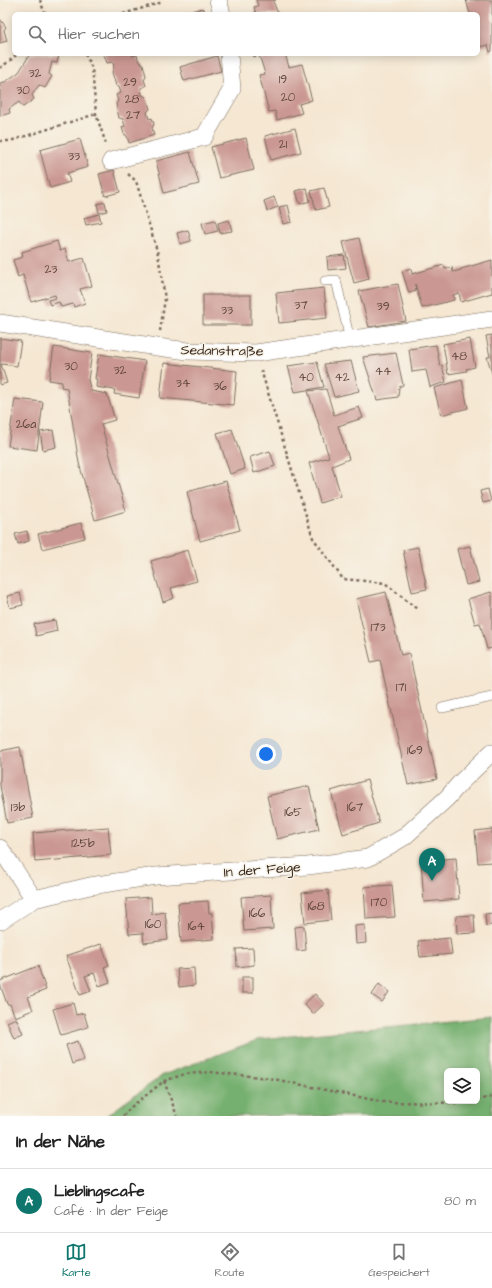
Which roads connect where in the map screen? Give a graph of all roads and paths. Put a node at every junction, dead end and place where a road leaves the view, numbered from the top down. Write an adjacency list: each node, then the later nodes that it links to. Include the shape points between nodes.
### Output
1 (40, 0): 4 (path)
2 (218, 0): 6 (street)
3 (163, 2): 5 (path)
4 (44, 12)
5 (130, 12)
6 (221, 12)
7 (15, 56): 10 (path)
8 (86, 56): 11 (path, via 92,68)
9 (229, 56): 13 (street, via 232,88 204,137)
10 (0, 68)
11 (96, 114): 12 (path, via 10,141); 13 (path)
12 (0, 141)
13 (111, 161): 18 (path, via 136,181 158,254 165,299)
14 (325, 281): 17 (lane, via 336,280)
15 (492, 319): 17 (street, Sedanstraße)
16 (0, 323): 18 (street, Sedanstraße)
17 (350, 340): 19 (street, Sedanstraße)
18 (157, 347): 19 (street, Sedanstraße)
19 (256, 353): 20 (path, via 313,538 343,579 385,583)
20 (417, 609)
21 (492, 697): 22 (lane)
22 (442, 708)
23 (492, 752): 25 (street, In der Feige, via 404,837 368,858 308,866 156,876 90,886)
24 (0, 848): 25 (street)
25 (34, 900): 26 (street, In der Feige)
26 (0, 921)
27 (164, 1081): 30 (path, via 185,1074 210,1072 269,1078 383,1102); 31 (path); 32 (path)
28 (492, 1097): 29 (path)
29 (480, 1099)
30 (444, 1103)
31 (123, 1116)
32 (177, 1116)

